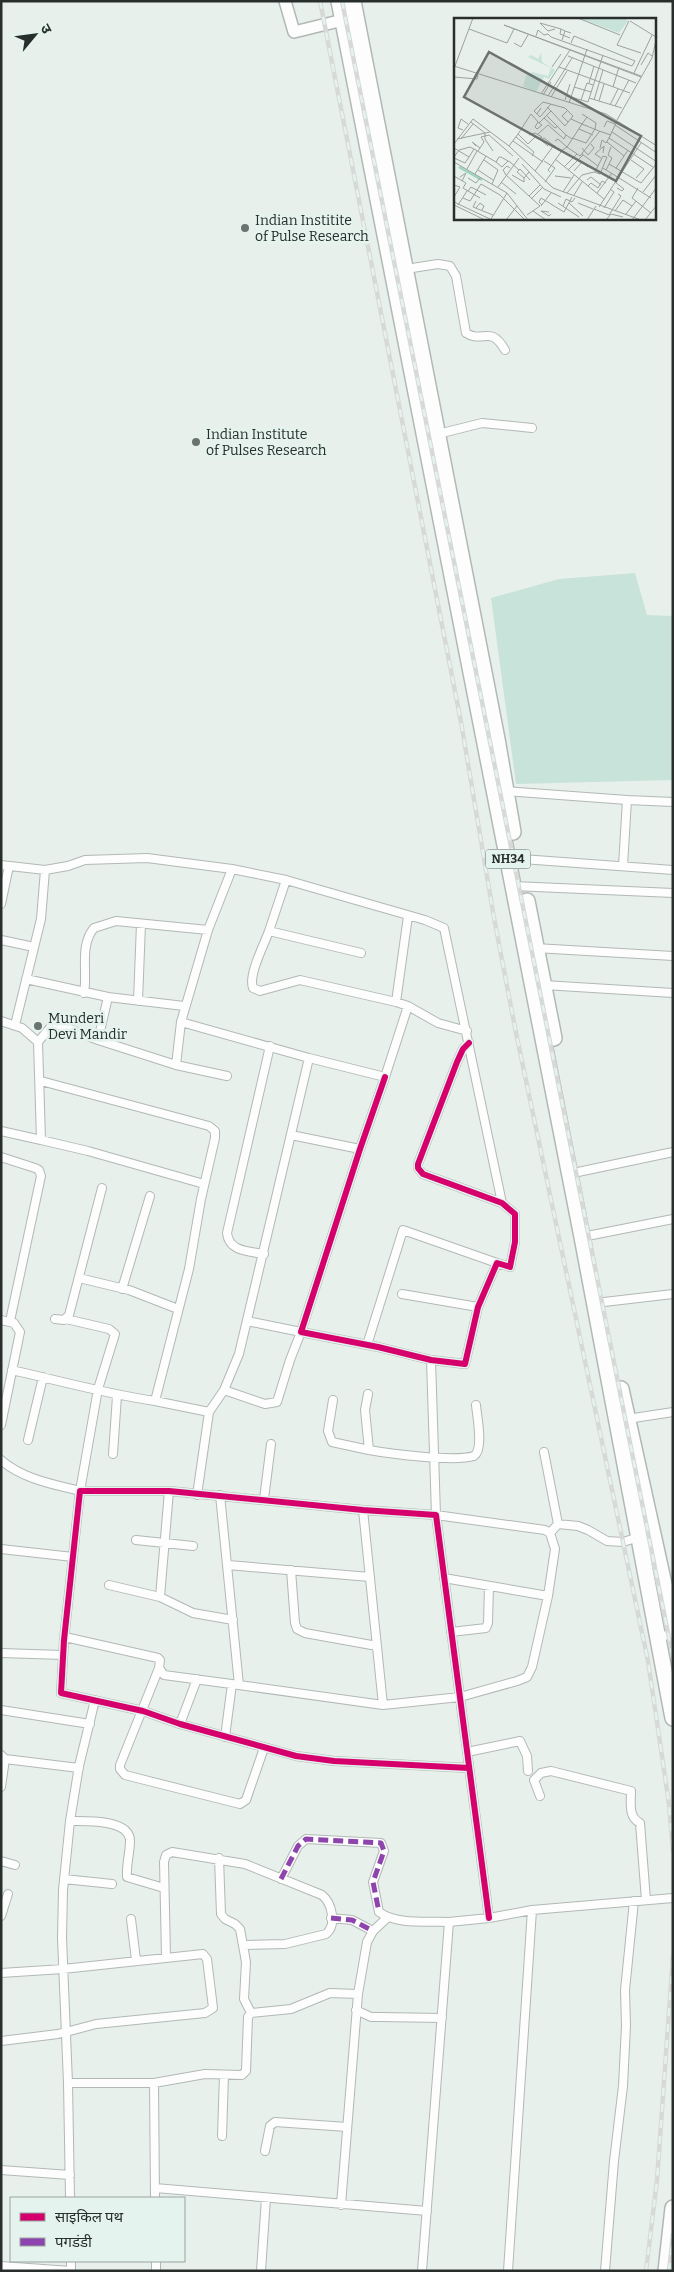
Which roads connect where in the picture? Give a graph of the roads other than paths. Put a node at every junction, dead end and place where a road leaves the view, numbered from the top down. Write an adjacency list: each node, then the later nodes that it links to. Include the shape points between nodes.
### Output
1 (285, 1): 4 (street, via 294,32)
2 (339, 1): 4 (highway, NH34)
3 (353, 1): 5 (highway, NH34)
4 (343, 20): 9 (highway, NH34)
5 (406, 270): 6 (street, via 438,264 450,266 456,276 466,333 495,337); 8 (highway, NH34)
6 (505, 350)
7 (532, 428): 8 (street, via 482,423)
8 (438, 434): 9 (highway, NH34)
9 (474, 655): 10 (highway, NH34); 13 (highway, NH34)
10 (506, 791): 11 (street); 13 (highway, NH34)
11 (627, 800): 12 (street); 15 (street)
12 (673, 802)
13 (513, 858): 15 (street); 20 (highway, NH34)
14 (5, 866): 17 (street); 22 (street)
15 (623, 866): 18 (street)
16 (232, 869): 17 (street, via 147,858 85,860); 19 (street); 25 (street)
17 (45, 870): 28 (street, via 42,919)
18 (673, 870)
19 (286, 880): 23 (street); 26 (street)
20 (518, 886): 21 (street); 29 (highway, NH34)
21 (673, 893)
22 (1, 904)
23 (408, 916): 38 (street); 44 (street, via 444,928)
24 (140, 924): 25 (street); 34 (street, via 116,921 94,928 86,943); 37 (street)
25 (208, 930): 39 (street)
26 (270, 931): 30 (street); 38 (street, via 252,976 253,988 260,991 300,980)
27 (1, 940): 28 (street)
28 (34, 947): 32 (street)
29 (531, 948): 31 (street); 33 (highway, NH34); 66 (highway, NH34)
30 (361, 952)
31 (673, 956)
32 (26, 979): 34 (street); 43 (street)
33 (544, 985): 35 (street); 60 (highway, NH34)
34 (84, 993): 36 (street)
35 (673, 993)
36 (108, 997): 37 (street); 45 (street)
37 (138, 1000): 39 (street)
38 (396, 1002): 40 (street)
39 (184, 1006): 42 (street)
40 (408, 1006): 44 (street, via 438,1023); 52 (street)
41 (1, 1021): 43 (street)
42 (181, 1022): 48 (street); 50 (street)
43 (15, 1025): 46 (street, via 28,1031)
44 (467, 1031): 47 (street)
45 (98, 1040): 46 (street, via 54,1024); 50 (street)
46 (38, 1042): 53 (street)
47 (469, 1044): 64 (street); 64 (street, via 456,1062 418,1168 423,1174)
48 (270, 1046): 49 (street); 67 (street, via 227,1233 228,1240 235,1247)
49 (309, 1058): 52 (street); 55 (street)
50 (176, 1065): 51 (street)
51 (227, 1076)
52 (386, 1077): 57 (street)
53 (41, 1081): 56 (street); 61 (street, via 212,1128 216,1138)
54 (1, 1131): 56 (street)
55 (291, 1135): 57 (street); 67 (street)
56 (41, 1140): 61 (street)
57 (360, 1148): 81 (street)
58 (673, 1152): 60 (street)
59 (1, 1157): 79 (street, via 35,1168 41,1176)
60 (578, 1172): 66 (highway, NH34)
61 (204, 1184): 75 (street, via 189,1269)
62 (102, 1188): 69 (street)
63 (150, 1196): 70 (street)
64 (502, 1203): 68 (street, via 515,1214 515,1242 510,1267)
65 (673, 1219): 66 (street)
66 (586, 1236): 73 (highway, NH34); 113 (highway, NH34)
67 (264, 1254): 80 (street)
68 (497, 1263): 74 (street); 82 (street, via 404,1230)
69 (79, 1278): 70 (street); 77 (street)
70 (122, 1289): 75 (street)
71 (402, 1294): 74 (street)
72 (673, 1294): 73 (street)
73 (604, 1302): 95 (highway, NH34)
74 (478, 1307): 83 (street, via 465,1364)
75 (178, 1309): 91 (street)
76 (55, 1319): 77 (street)
77 (66, 1319): 86 (street, via 114,1332)
78 (1, 1320): 79 (street)
79 (10, 1321): 84 (street, via 20,1332)
80 (247, 1321): 81 (street); 87 (street, via 240,1354)
81 (302, 1332): 82 (street); 87 (street, via 277,1402 265,1404)
82 (367, 1345): 83 (street)
83 (431, 1360): 102 (street)
84 (12, 1370): 85 (street); 96 (street)
85 (43, 1377): 86 (street); 97 (street)
86 (98, 1389): 89 (street); 104 (street)
87 (224, 1390): 93 (street)
88 (368, 1394): 99 (street, via 365,1410)
89 (117, 1396): 91 (street); 101 (street)
90 (333, 1400): 99 (street, via 328,1431 332,1442)
91 (154, 1401): 93 (street)
92 (476, 1405): 102 (street, via 478,1453 470,1457)
93 (209, 1412): 106 (street)
94 (673, 1412): 95 (street)
95 (627, 1418): 128 (highway, NH34)
96 (1, 1425)
97 (28, 1440)
98 (271, 1444): 108 (street)
99 (369, 1450): 102 (street)
100 (544, 1452): 111 (street)
101 (113, 1454)
102 (435, 1457): 110 (street)
103 (1, 1460): 104 (street, via 40,1482)
104 (80, 1491): 105 (street); 118 (street)
105 (169, 1491): 106 (street); 115 (street)
106 (196, 1495): 107 (street)
107 (220, 1495): 108 (street); 119 (street)
108 (264, 1499): 109 (street)
109 (363, 1510): 110 (street); 121 (street)
110 (436, 1515): 112 (street); 122 (street)
111 (558, 1524): 112 (street); 113 (street, via 578,1526 607,1542)
112 (550, 1533): 125 (street, via 555,1549)
113 (639, 1537): 131 (highway, NH34)
114 (136, 1540): 115 (street)
115 (164, 1544): 116 (street); 126 (street)
116 (193, 1546)
117 (1, 1549): 118 (street)
118 (73, 1557): 130 (street)
119 (228, 1565): 120 (street); 127 (street)
120 (291, 1570): 121 (street); 132 (street, via 298,1629)
121 (370, 1577): 132 (street)
122 (444, 1578): 124 (street); 129 (street)
123 (109, 1585): 126 (street)
124 (489, 1586): 125 (street); 129 (street, via 486,1628)
125 (548, 1596): 138 (street, via 532,1667 527,1676)
126 (160, 1597): 127 (street, via 193,1613)
127 (233, 1620): 137 (street)
128 (673, 1625)
129 (451, 1632): 138 (street)
130 (64, 1636): 134 (street); 135 (street, via 158,1658)
131 (665, 1636): 143 (highway, NH34)
132 (377, 1646): 140 (street)
133 (1, 1653): 134 (street)
134 (63, 1655): 139 (street, via 61,1692)
135 (159, 1668): 136 (street, via 164,1675); 142 (street)
136 (197, 1679): 137 (street); 145 (street)
137 (235, 1684): 140 (street); 146 (street)
138 (460, 1697): 140 (street); 148 (street)
139 (95, 1700): 142 (street); 144 (street)
140 (383, 1705)
141 (1, 1710): 144 (street)
142 (143, 1711): 145 (street); 147 (street, via 120,1765 121,1772 129,1776 240,1804 246,1800)
143 (673, 1718)
144 (90, 1724): 150 (street)
145 (180, 1724): 146 (street)
146 (225, 1737): 147 (street)
147 (264, 1748): 151 (street, via 314,1759)
148 (467, 1752): 151 (street); 152 (street, via 520,1741 525,1749)
149 (3, 1757): 150 (street); 153 (street)
150 (79, 1768): 155 (street)
151 (469, 1768): 171 (street)
152 (528, 1770)
153 (1, 1787)
154 (540, 1796): 165 (street, via 534,1780 541,1773 551,1771 631,1790 631,1815 640,1824)
155 (70, 1821): 159 (street); 162 (street, via 102,1822 124,1829 130,1841 127,1877)
156 (219, 1858): 160 (street, via 245,1864); 162 (street, via 169,1852 164,1862); 175 (street, via 221,1914 225,1920 238,1926)
157 (1, 1862): 158 (street)
158 (15, 1865)
159 (64, 1879): 161 (street); 178 (street)
160 (281, 1880): 169 (street, via 298,1846 306,1839 381,1844 384,1851 373,1888 379,1912); 170 (street, via 322,1895 330,1904)
161 (112, 1884)
162 (164, 1888): 176 (street)
163 (8, 1894): 168 (street)
164 (673, 1898): 165 (street)
165 (646, 1900): 166 (street)
166 (634, 1901): 167 (street); 207 (street, via 625,1990 623,2086)
167 (532, 1910): 171 (street); 206 (street)
168 (1, 1916)
169 (388, 1917): 173 (street); 174 (street)
170 (331, 1918): 174 (street, via 352,1920); 175 (street, via 329,1931 324,1935 285,1944)
171 (489, 1918): 173 (street)
172 (131, 1919): 177 (street)
173 (448, 1922): 183 (street)
174 (373, 1931): 180 (street, via 367,1942)
175 (243, 1945): 182 (street, via 246,1962 244,1999)
176 (166, 1957): 177 (street); 184 (street, via 200,1954 206,1957 213,2005 211,2011 96,2024)
177 (136, 1960): 178 (street)
178 (63, 1970): 179 (street); 184 (street)
179 (1, 1973)
180 (358, 1994): 181 (street); 182 (street, via 330,1993 291,2009)
181 (356, 2010): 183 (street, via 371,2017); 189 (street)
182 (251, 2013): 186 (street, via 248,2017 246,2073)
183 (442, 2018): 200 (street)
184 (66, 2031): 185 (street); 187 (street)
185 (1, 2041)
186 (224, 2075): 188 (street, via 194,2075); 190 (street)
187 (68, 2083): 188 (street); 193 (street)
188 (154, 2083): 194 (street)
189 (347, 2126): 191 (street, via 275,2122 270,2126); 198 (street)
190 (222, 2136)
191 (265, 2151)
192 (1, 2170): 193 (street)
193 (70, 2176): 195 (street)
194 (155, 2188): 196 (street); 197 (street)
195 (70, 2197)
196 (155, 2197)
197 (266, 2198): 198 (street); 204 (street)
198 (341, 2205): 200 (street)
199 (673, 2208): 201 (highway)
200 (427, 2211): 205 (street)
201 (669, 2262)
202 (1, 2266): 203 (street)
203 (71, 2271)
204 (261, 2271)
205 (422, 2271)
206 (508, 2271)
207 (605, 2271)

